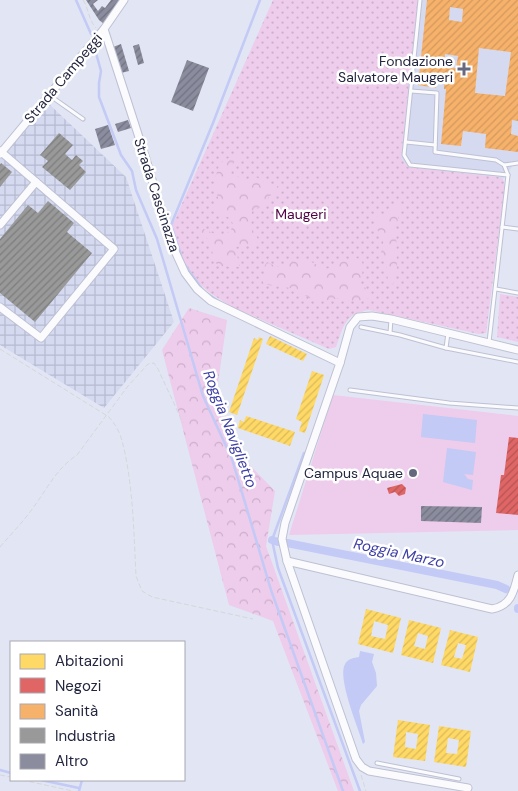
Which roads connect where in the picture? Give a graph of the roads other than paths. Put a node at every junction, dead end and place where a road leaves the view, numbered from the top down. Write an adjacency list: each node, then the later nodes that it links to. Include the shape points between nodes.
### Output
1 (124, 0): 3 (street, Strada Campeggi)
2 (420, 0): 4 (lane)
3 (104, 29): 5 (street, Strada Campeggi); 28 (street, Strada Cascinazza, via 169,238 185,273 212,301)
4 (411, 91): 7 (lane); 8 (lane, via 437,93)
5 (49, 95): 6 (lane); 9 (street, Strada Campeggi)
6 (83, 119)
7 (406, 142): 8 (lane); 12 (lane, via 404,155 410,165)
8 (435, 144): 11 (lane, via 435,152 496,160)
9 (1, 152): 13 (street)
10 (518, 164): 11 (lane)
11 (504, 165): 12 (lane)
12 (508, 175): 15 (lane)
13 (36, 182): 14 (street); 19 (street, via 114,249 41,338)
14 (0, 225)
15 (502, 227): 16 (lane); 17 (lane)
16 (518, 229)
17 (496, 289): 18 (lane); 24 (lane)
18 (518, 293)
19 (0, 307)
20 (391, 319): 22 (lane); 23 (street); 28 (street, via 358,317 350,327)
21 (361, 327): 22 (lane)
22 (390, 333): 25 (lane)
23 (448, 333): 24 (street); 25 (lane)
24 (489, 343): 26 (street)
25 (446, 348): 27 (lane)
26 (518, 350)
27 (518, 362)
28 (340, 363): 31 (street, via 285,522 282,539)
29 (350, 390): 30 (lane)
30 (518, 408)
31 (287, 561): 32 (street, via 492,609 502,608 514,591); 35 (street, via 356,759 369,771)
32 (518, 575)
33 (377, 763): 34 (lane)
34 (396, 766): 35 (lane); 36 (lane)
35 (394, 775): 37 (street)
36 (459, 779)
37 (468, 788)

